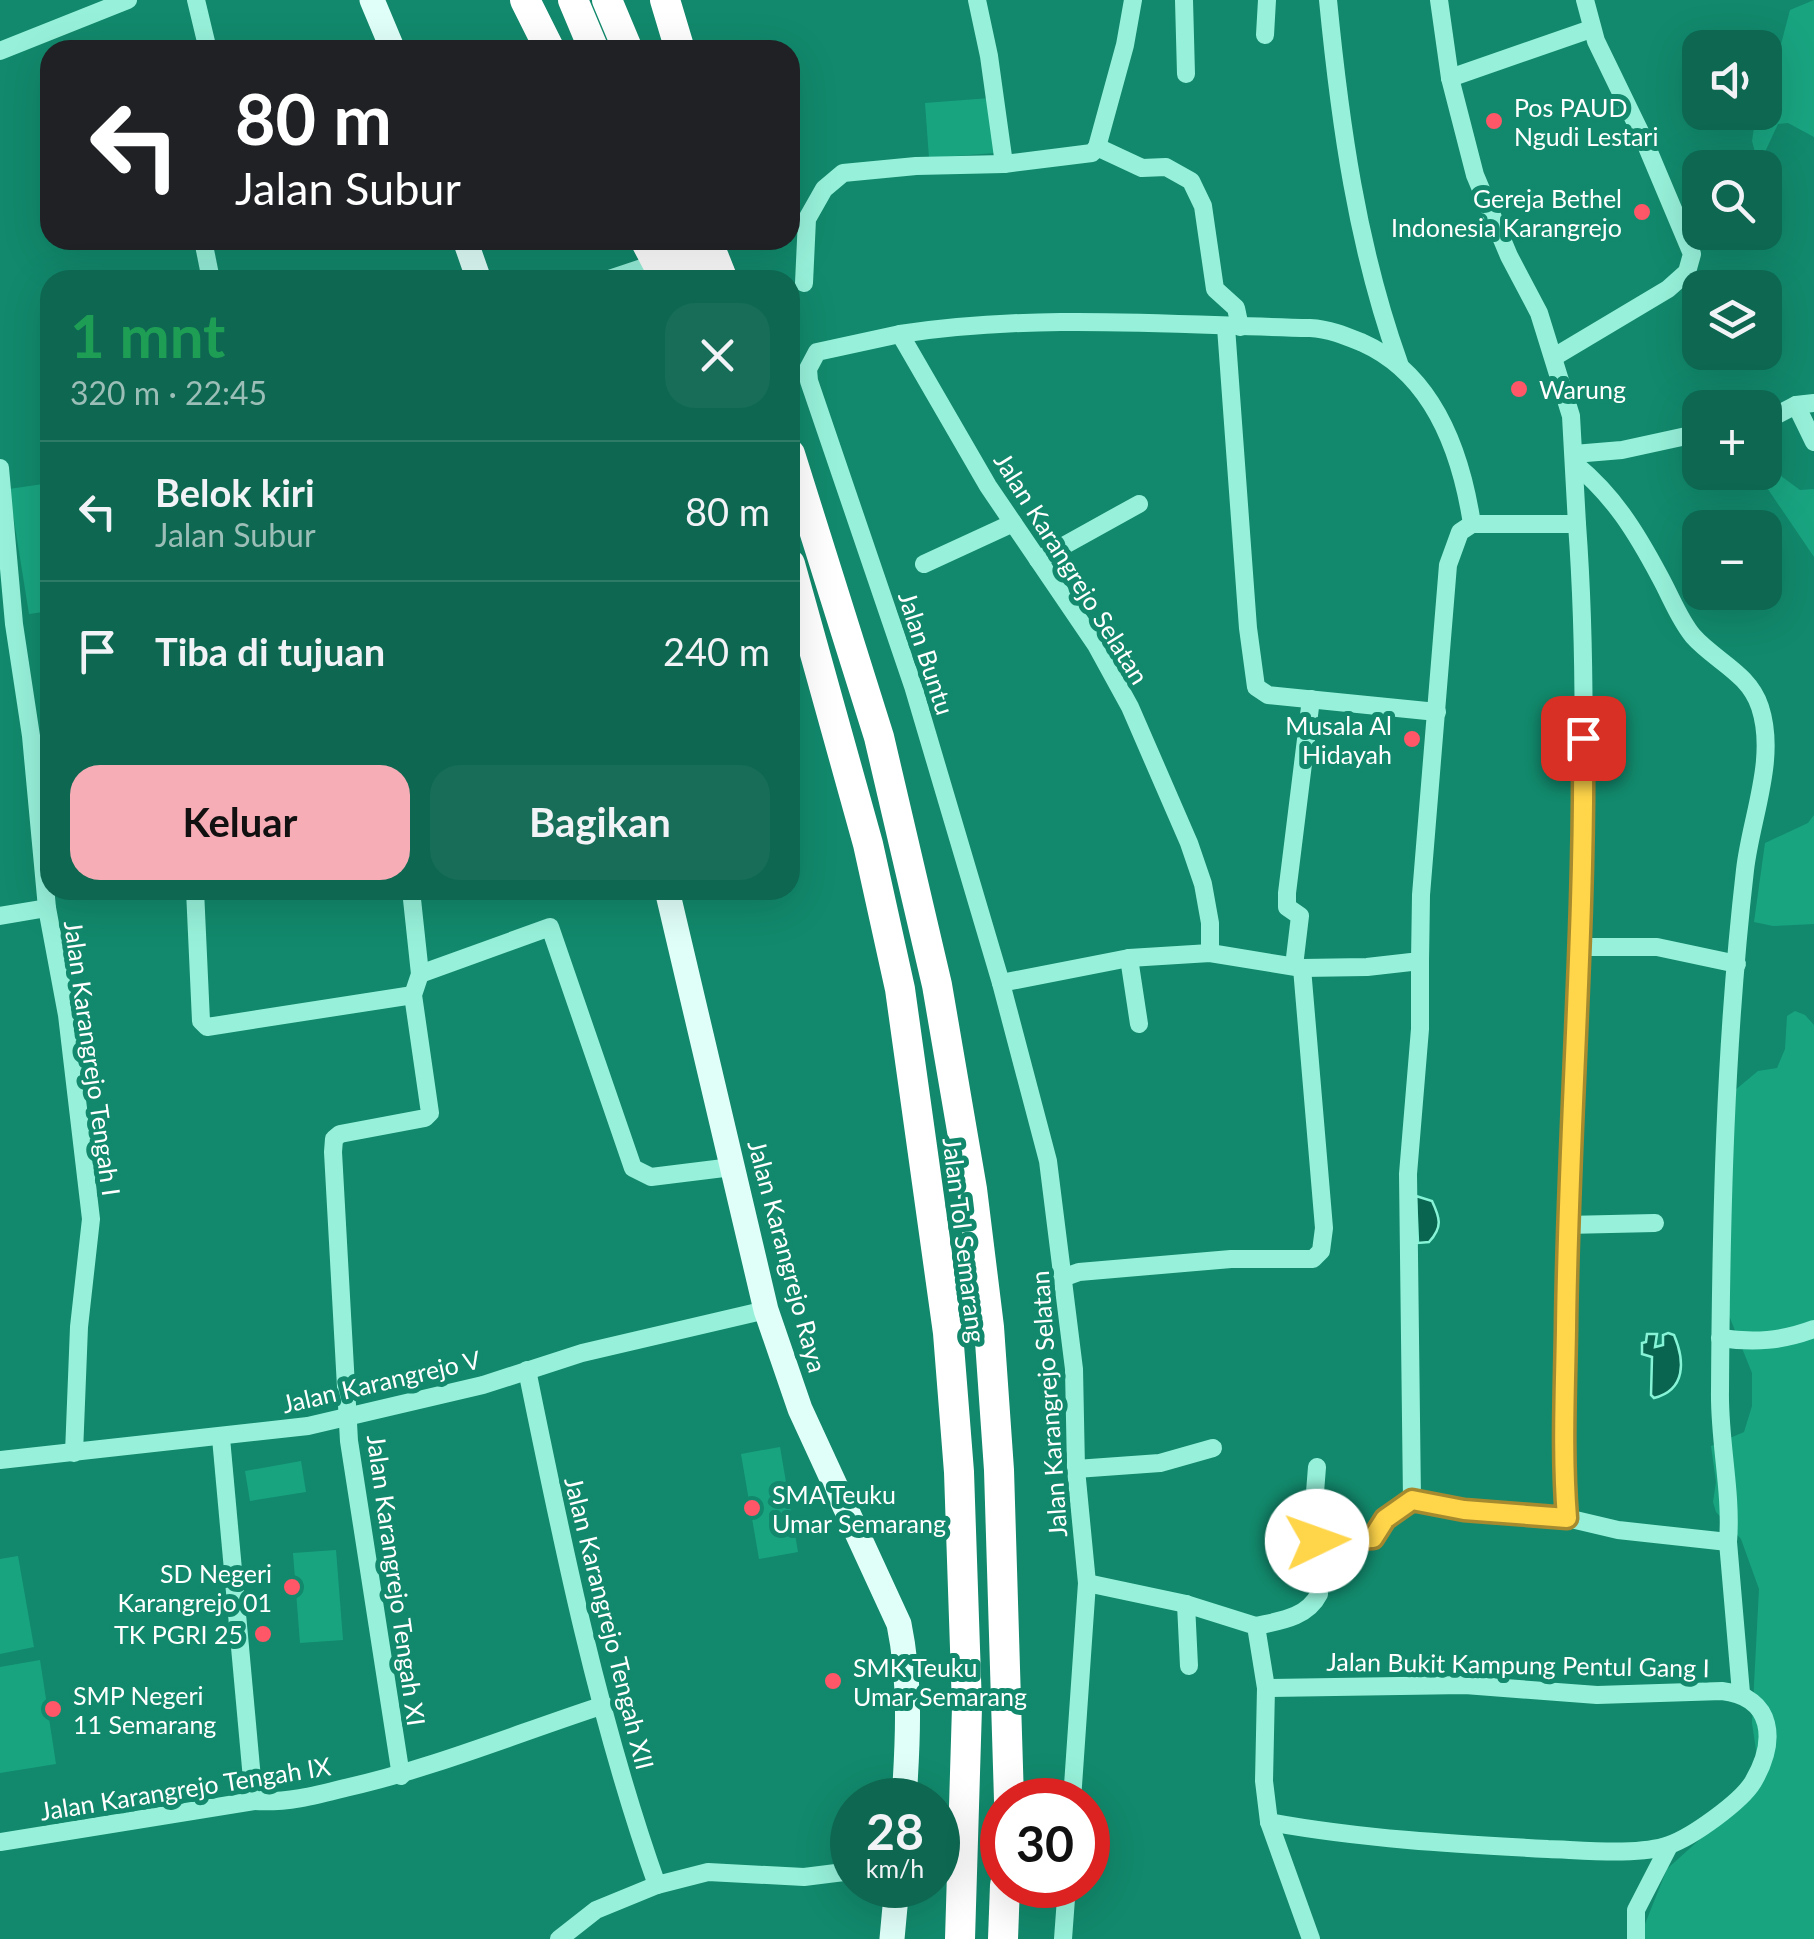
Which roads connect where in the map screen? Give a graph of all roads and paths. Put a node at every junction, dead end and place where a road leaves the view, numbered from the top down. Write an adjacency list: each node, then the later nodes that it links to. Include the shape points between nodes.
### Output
1 (128, 0): 23 (street)
2 (196, 0): 17 (street)
3 (372, 0): 18 (main road)
4 (525, 0): 19 (highway)
5 (572, 0): 20 (highway)
6 (607, 0): 21 (highway)
7 (664, 0): 22 (highway)
8 (977, 0): 27 (street)
9 (1133, 0): 26 (street)
10 (1184, 0): 24 (street)
11 (1267, 0): 16 (street)
12 (1328, 0): 36 (street, via 1345,148)
13 (1439, 0): 25 (street)
14 (1585, 0): 15 (street)
15 (1591, 29): 25 (street); 35 (street, via 1692,254 1686,272 1668,289)
16 (1265, 35)
17 (206, 40)
18 (388, 40)
19 (545, 40)
20 (590, 40)
21 (624, 40)
22 (677, 40)
23 (0, 51)
24 (1186, 74)
25 (1450, 78): 35 (street, via 1488,210)
26 (1097, 147): 27 (street, via 1085,156); 33 (street, via 1191,181 1202,206 1215,289 1236,308)
27 (1004, 164): 28 (street, via 842,173)
28 (800, 218)
29 (800, 232): 32 (street)
30 (693, 250): 31 (street)
31 (638, 270)
32 (804, 283)
33 (1233, 327): 34 (street, via 988,322); 36 (street, via 1322,328); 50 (street, via 1254,683 1262,694)
34 (900, 334): 44 (street, Jalan Karangrejo Selatan); 66 (street, Jalan Buntu, via 826,348 811,360 810,381 913,686)
35 (1554, 357): 40 (street, via 1571,416)
36 (1398, 363): 45 (street, via 1442,420)
37 (1805, 404): 39 (street)
38 (1682, 437): 40 (street)
39 (1814, 442)
40 (1574, 458): 46 (street); 63 (street, via 1606,490 1692,635 1742,678 1760,707 1768,750 1748,842)
41 (0, 468): 52 (street, Jalan Karangrejo Tengah I)
42 (800, 486): 97 (highway, Jalan Tol Semarang, via 878,737 937,985 972,1189 1000,1470)
43 (1138, 504): 47 (street)
44 (1013, 522): 47 (street, Jalan Karangrejo Selatan); 48 (street)
45 (1472, 524): 46 (street); 51 (street, via 1460,532 1448,565)
46 (1577, 524): 59 (street, via 1584,806)
47 (1038, 560): 60 (street, Jalan Karangrejo Selatan, via 1105,659 1165,785 1208,904)
48 (924, 564)
49 (800, 600): 110 (highway, Jalan Tol Semarang, via 868,844 900,989 948,1333 960,1472 966,1707)
50 (1312, 700): 51 (street); 64 (street, via 1287,893 1288,907 1300,916)
51 (1437, 712): 62 (street)
52 (40, 819)
53 (47, 900): 57 (street, Jalan Karangrejo Tengah I)
54 (195, 900): 67 (street, via 200,1021 207,1027)
55 (412, 900): 65 (street)
56 (669, 900): 69 (main road, Jalan Karangrejo Raya)
57 (47, 908): 58 (street); 80 (street, Jalan Karangrejo Tengah I, via 91,1218)
58 (0, 916)
59 (1579, 947): 63 (street, via 1657,947); 71 (street)
60 (1210, 953): 61 (street); 64 (street)
61 (1129, 958): 66 (street); 68 (street)
62 (1420, 961): 64 (street); 84 (street, via 1408,1174)
63 (1737, 964): 75 (street, via 1724,1132)
64 (1298, 967): 72 (street, via 1320,1170 1321,1251 1312,1259 1231,1259)
65 (420, 974): 67 (street); 69 (street, via 550,927 633,1168 651,1176)
66 (1001, 983): 72 (street, Jalan Karangrejo Selatan, via 1048,1162)
67 (413, 996): 77 (street, Jalan Karangrejo Tengah XI, via 429,1116 334,1139)
68 (1139, 1024)
69 (732, 1168): 73 (main road, Jalan Karangrejo Raya)
70 (1655, 1223): 71 (street)
71 (1566, 1225): 85 (street)
72 (1065, 1276): 83 (street, Jalan Karangrejo Selatan)
73 (766, 1310): 76 (street, Jalan Karangrejo V); 96 (main road, Jalan Karangrejo Raya, via 794,1395 898,1624 908,1696)
74 (1814, 1329): 75 (street, via 1760,1342)
75 (1720, 1338): 87 (street)
76 (527, 1370): 77 (street, Jalan Karangrejo V); 94 (street, Jalan Karangrejo Tengah XII)
77 (348, 1418): 78 (street, Jalan Karangrejo V); 95 (street, Jalan Karangrejo Tengah XI)
78 (220, 1438): 80 (street, Jalan Karangrejo V); 99 (street)
79 (1213, 1448): 83 (street, via 1160,1463)
80 (74, 1453): 81 (street, Jalan Karangrejo V)
81 (0, 1460)
82 (1317, 1468): 86 (street)
83 (1076, 1469): 88 (street, Jalan Karangrejo Selatan)
84 (1412, 1500): 85 (street); 86 (street, via 1385,1519 1373,1538)
85 (1567, 1518): 87 (street)
86 (1317, 1541): 90 (street, via 1314,1606)
87 (1728, 1542): 93 (street)
88 (1087, 1582): 89 (street); 98 (street, Jalan Karangrejo Selatan)
89 (1186, 1604): 90 (street); 91 (street)
90 (1256, 1626): 92 (street)
91 (1189, 1666)
92 (1266, 1688): 93 (street, Jalan Bukit Kampung Pentul Gang I, via 1465,1685 1578,1694); 100 (street)
93 (1741, 1693): 102 (street, Jalan Bukit Kampung Pentul Gang I, via 1758,1704 1766,1722 1768,1739 1752,1784)
94 (604, 1706): 95 (street, Jalan Karangrejo Tengah IX); 104 (street, Jalan Karangrejo Tengah XII)
95 (401, 1776): 99 (street, Jalan Karangrejo Tengah IX, via 280,1803)
96 (905, 1778)
97 (1008, 1778)
98 (1074, 1778)
99 (254, 1801): 101 (street, Jalan Karangrejo Tengah IX)
100 (1268, 1822): 102 (street, via 1410,1842 1610,1852); 113 (street)
101 (0, 1842)
102 (1669, 1846): 114 (street, via 1636,1910)
103 (830, 1874): 104 (street, via 708,1872)
104 (657, 1885): 108 (street, via 596,1910)
105 (895, 1908): 109 (main road)
106 (1004, 1908): 111 (highway)
107 (1065, 1908): 112 (street)
108 (559, 1939)
109 (892, 1939)
110 (960, 1939)
111 (1002, 1939)
112 (1063, 1939)
113 (1311, 1939)
114 (1636, 1939)

